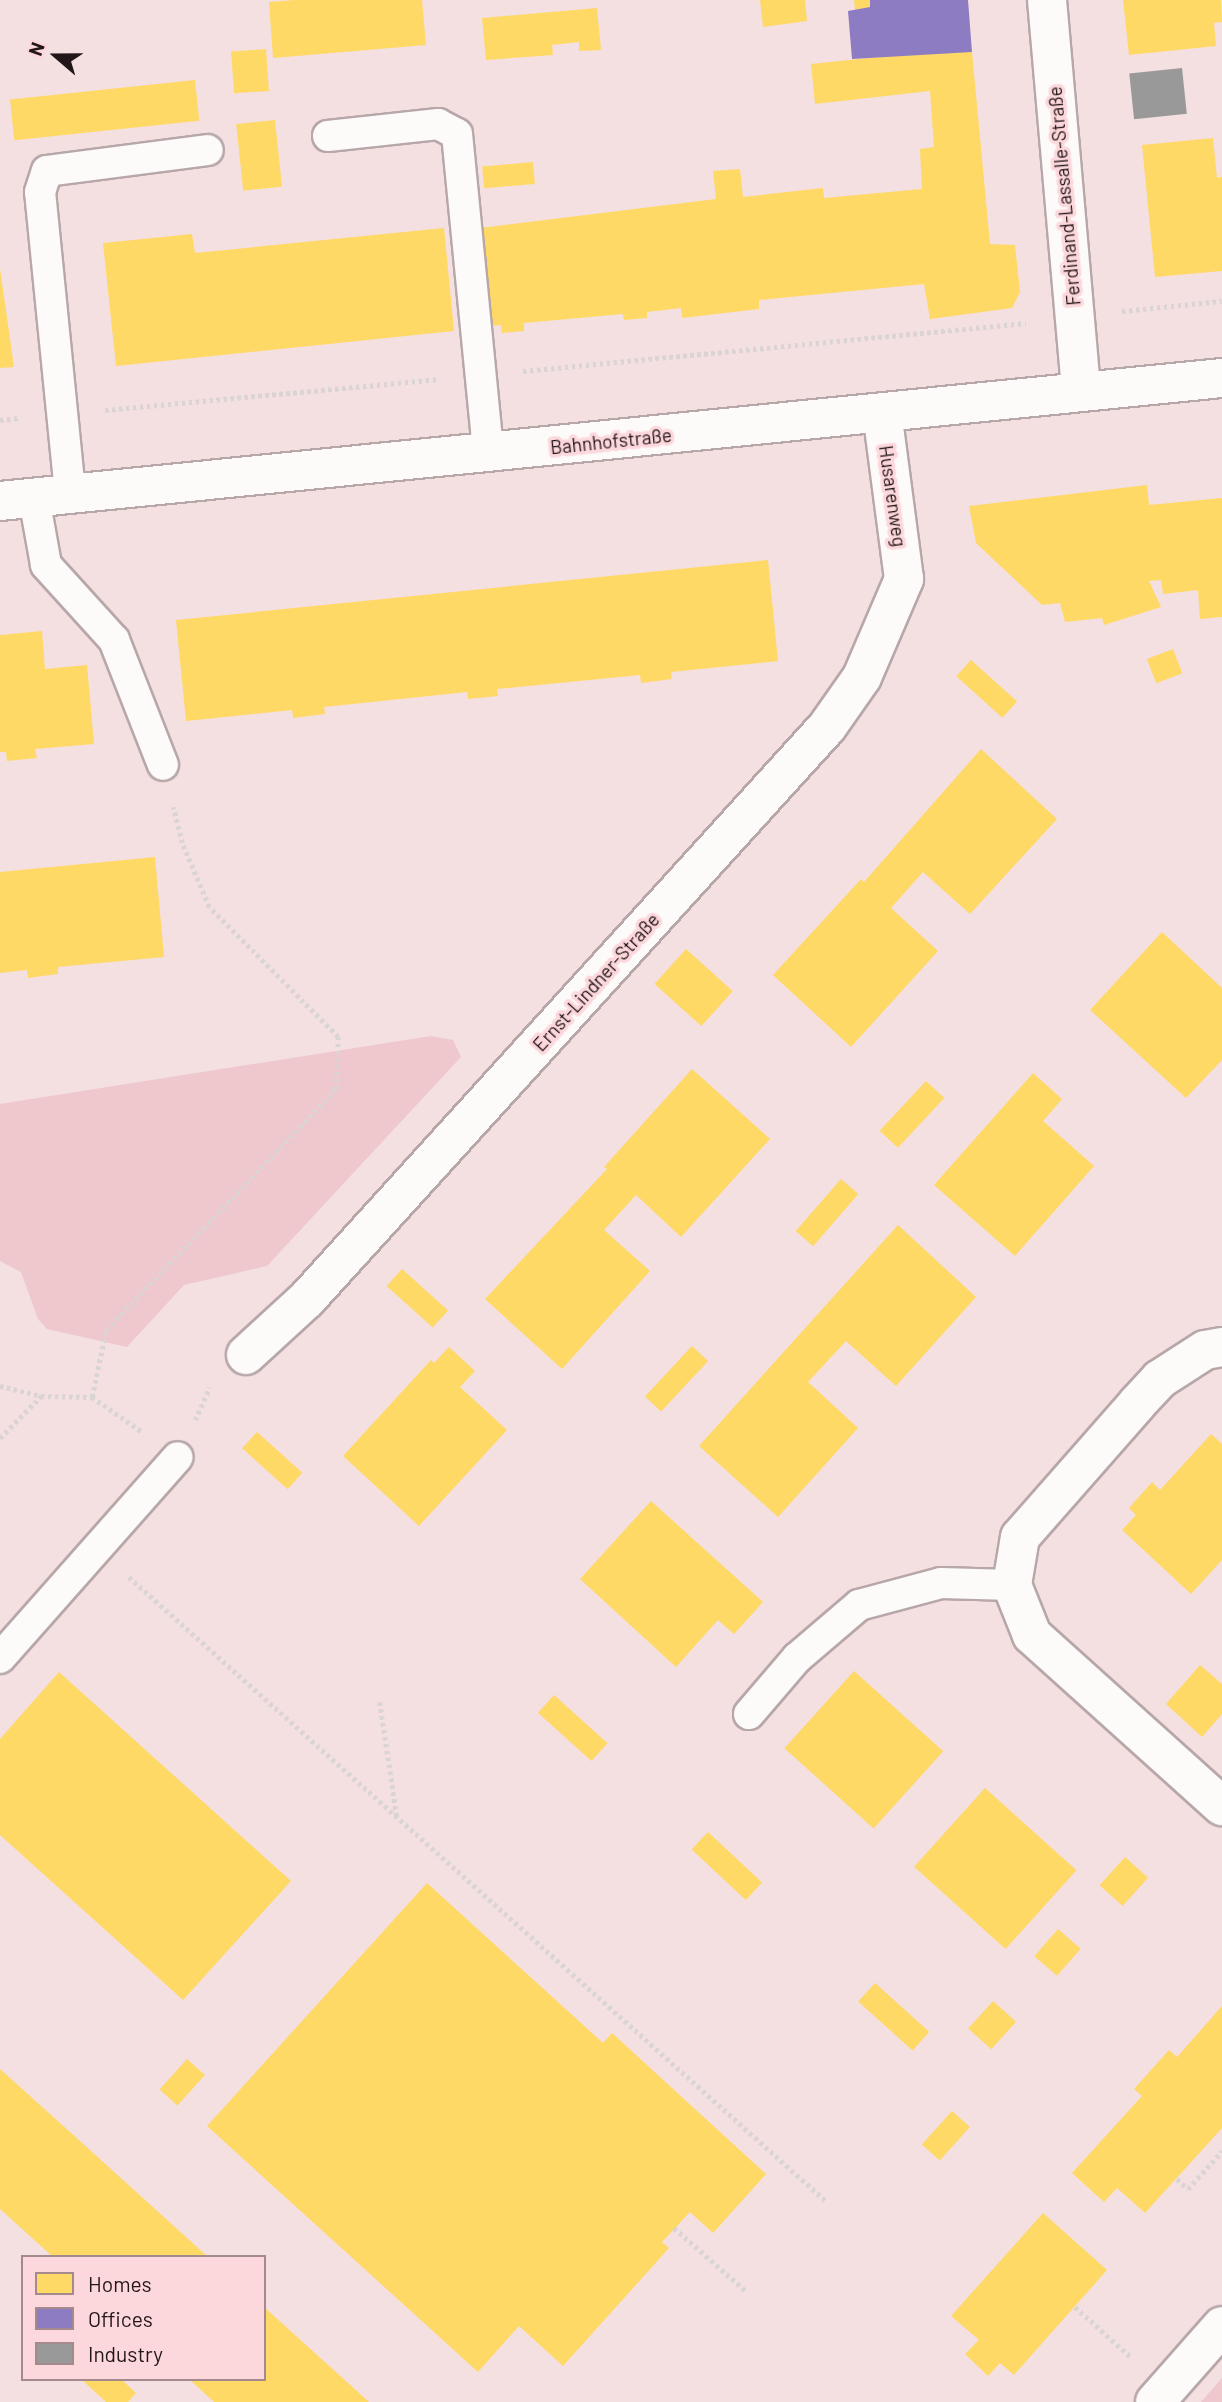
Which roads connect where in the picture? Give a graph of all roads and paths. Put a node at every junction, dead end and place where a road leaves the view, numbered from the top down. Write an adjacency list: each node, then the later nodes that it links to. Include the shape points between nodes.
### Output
1 (1047, 0): 5 (street, Ferdinand-Lassalle-Straße)
2 (328, 136): 6 (lane, via 438,124 457,134)
3 (208, 150): 10 (lane, via 47,172 40,192)
4 (1222, 301): 5 (path)
5 (1075, 315): 6 (path); 8 (street, Ferdinand-Lassalle-Straße)
6 (479, 376): 10 (path); 12 (lane)
7 (1222, 378): 8 (street, Bahnhofstraße)
8 (1081, 391): 9 (street, Bahnhofstraße)
9 (882, 413): 12 (street, Bahnhofstraße); 14 (street, Husarenweg)
10 (61, 414): 11 (path); 13 (lane)
11 (0, 420)
12 (488, 453): 13 (street, Bahnhofstraße)
13 (34, 497): 15 (lane, via 46,565 114,640)
14 (904, 579): 17 (street, Ernst-Lindner-Straße, via 862,677 827,727 307,1299)
15 (163, 765): 20 (path, via 182,843 209,907 338,1037 336,1089 106,1330)
16 (1222, 1348): 24 (street, via 1205,1350 1160,1379 1128,1414 1020,1537)
17 (246, 1354): 22 (path, via 212,1382)
18 (0, 1386): 19 (path)
19 (41, 1396): 20 (path); 21 (path)
20 (92, 1397): 22 (path)
21 (0, 1438)
22 (178, 1457): 23 (lane)
23 (96, 1548): 25 (lane); 29 (path)
24 (1012, 1585): 27 (lane, via 941,1583 859,1605 797,1658); 28 (street, via 1032,1636)
25 (0, 1658)
26 (380, 1702): 29 (path)
27 (748, 1714)
28 (1222, 1806)
29 (397, 1818): 32 (path)
30 (1222, 2151): 31 (path, via 1188,2189)
31 (1177, 2179)
32 (827, 2202)
33 (674, 2228): 34 (path)
34 (747, 2292)
35 (1075, 2307): 37 (path)
36 (1222, 2326): 37 (street)
37 (1161, 2395)

